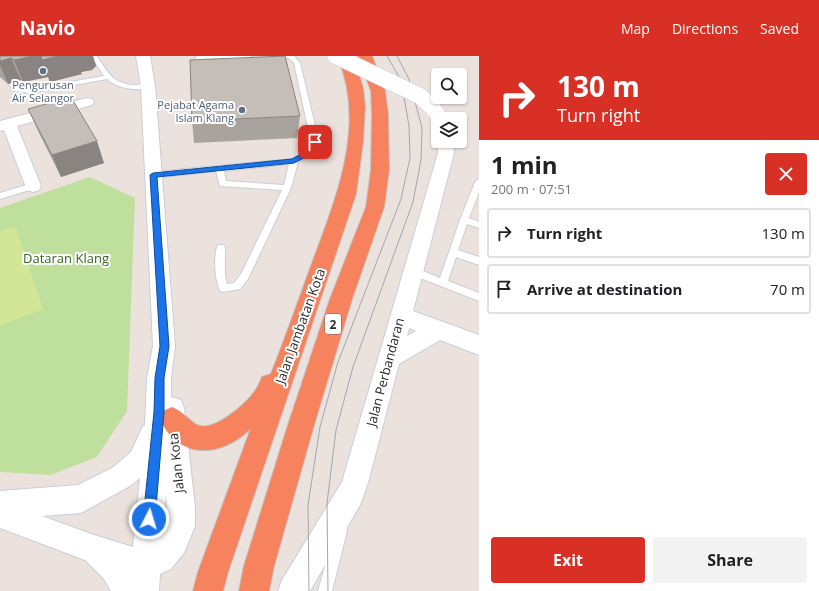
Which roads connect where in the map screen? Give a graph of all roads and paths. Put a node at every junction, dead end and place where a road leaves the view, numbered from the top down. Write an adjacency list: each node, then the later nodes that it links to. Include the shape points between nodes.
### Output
1 (94, 56): 9 (lane)
2 (249, 56): 7 (lane)
3 (286, 56): 16 (lane, via 297,63 315,142 304,156)
4 (336, 56): 13 (street, bridge, via 420,96)
5 (344, 56): 29 (highway, Jalan Jambatan Kota / 2, via 354,85 357,132 347,194)
6 (365, 56): 44 (highway, 2, via 378,91 380,114 380,170 374,207 301,425)
7 (198, 58)
8 (142, 60): 11 (street, Jalan Kota)
9 (108, 77): 10 (lane, via 30,91 15,90); 11 (lane, via 117,86)
10 (12, 83)
11 (148, 86): 18 (street, Jalan Kota)
12 (87, 102): 14 (street)
13 (436, 112)
14 (4, 125): 19 (street)
15 (446, 148): 28 (street, Jalan Perbandaran)
16 (294, 161): 17 (lane); 21 (lane)
17 (219, 168): 18 (lane); 21 (lane, via 223,184)
18 (153, 175): 36 (street, Jalan Kota, via 164,346 173,365)
19 (34, 186): 22 (lane)
20 (478, 186): 23 (lane)
21 (287, 188): 25 (lane, via 246,276 237,286 223,288 220,275)
22 (0, 196)
23 (464, 220): 24 (lane); 26 (lane)
24 (479, 225)
25 (221, 247)
26 (453, 252): 27 (lane); 30 (lane)
27 (479, 261)
28 (413, 271): 30 (lane); 32 (street, Jalan Perbandaran)
29 (318, 277): 36 (highway, via 264,399 236,426 216,437 203,439 189,435); 43 (highway, Jalan Jambatan Kota / 2)
30 (443, 282): 31 (lane)
31 (479, 297)
32 (401, 316): 33 (street); 35 (street, Jalan Perbandaran)
33 (438, 329): 34 (street); 35 (street)
34 (479, 345)
35 (391, 357): 37 (street, Jalan Perbandaran)
36 (165, 416): 38 (street, via 140,461 121,477 82,499); 41 (street, Jalan Kota, via 181,508 181,526 174,543)
37 (350, 495): 45 (street, Jalan Perbandaran); 46 (lane)
38 (0, 505)
39 (0, 514): 40 (street, Jalan Kota)
40 (94, 549): 41 (street, Jalan Kota); 42 (street, via 114,569)
41 (144, 578)
42 (128, 591)
43 (208, 591)
44 (254, 591)
45 (293, 591)
46 (325, 591)

